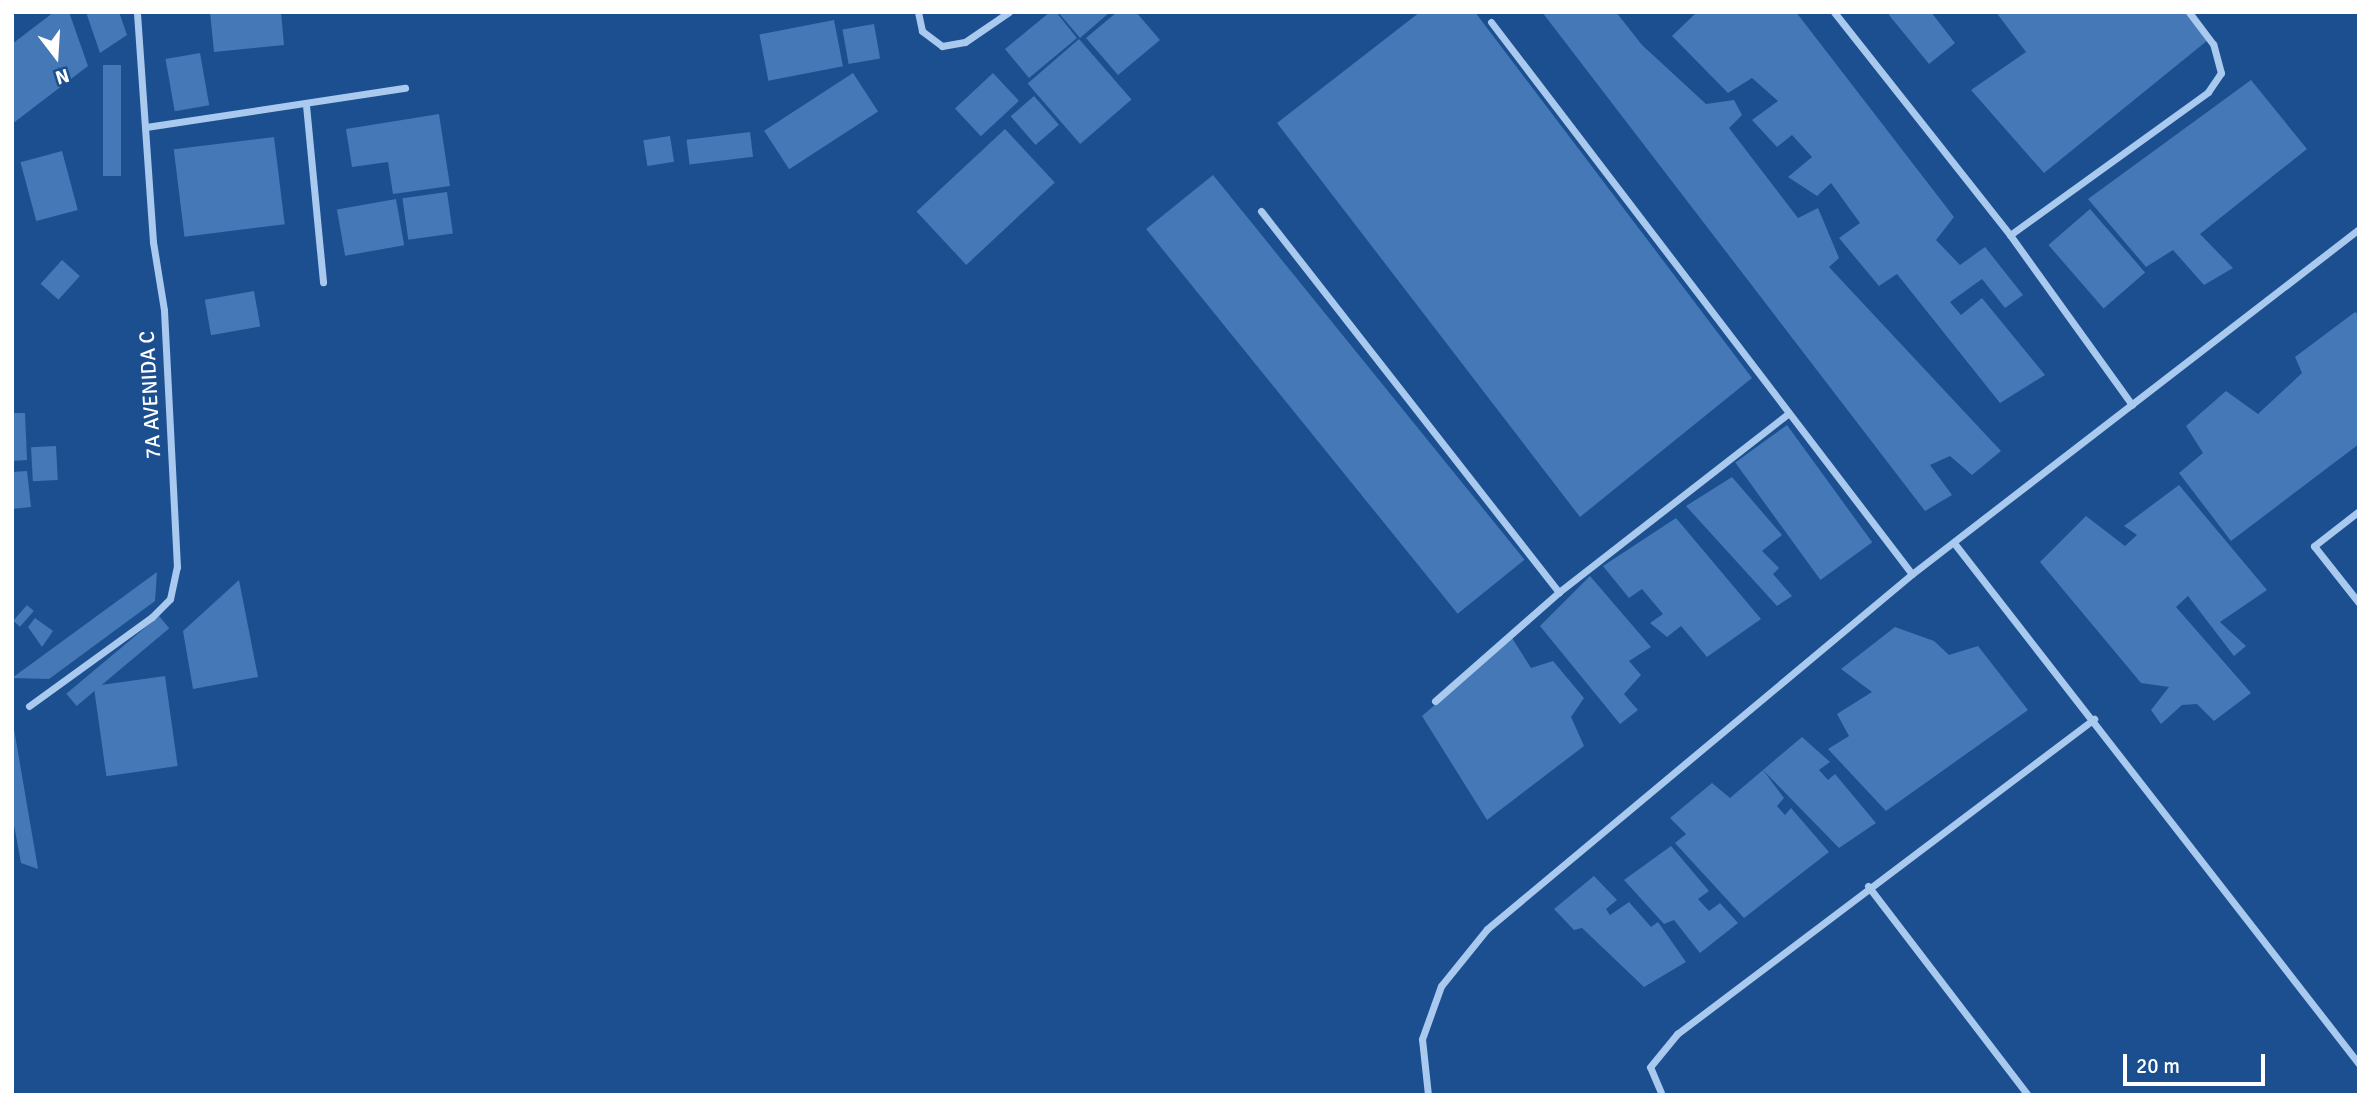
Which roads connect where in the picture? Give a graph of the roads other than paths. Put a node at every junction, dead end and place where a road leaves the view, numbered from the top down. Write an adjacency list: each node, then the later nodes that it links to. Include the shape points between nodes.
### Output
1 (137, 12): 9 (street, 7A AVENIDA C)
2 (918, 12): 3 (street, via 922,31 942,46 965,42)
3 (1009, 12)
4 (1834, 12): 12 (street)
5 (2189, 12): 12 (street, via 2213,44 2221,73 2208,92)
6 (1491, 22): 15 (street)
7 (405, 88): 8 (street)
8 (306, 105): 9 (street); 13 (street)
9 (146, 127): 22 (street, 7A AVENIDA C, via 153,242 164,310 177,567 170,599 152,617)
10 (1261, 211): 19 (street)
11 (2359, 229): 14 (street)
12 (2010, 235): 14 (street)
13 (323, 282)
14 (2132, 405): 17 (street)
15 (1789, 413): 18 (street); 19 (street)
16 (2359, 511): 20 (street, via 2314,546)
17 (1954, 543): 18 (street); 23 (street)
18 (1912, 574): 26 (street, via 1487,929 1441,986 1422,1038)
19 (1559, 592): 21 (street)
20 (2359, 603)
21 (1435, 701)
22 (29, 706)
23 (2094, 719): 24 (street); 25 (street)
24 (1868, 886): 27 (street, via 1677,1034 1650,1067); 28 (street)
25 (2359, 1064)
26 (1428, 1095)
27 (1662, 1095)
28 (2028, 1095)

